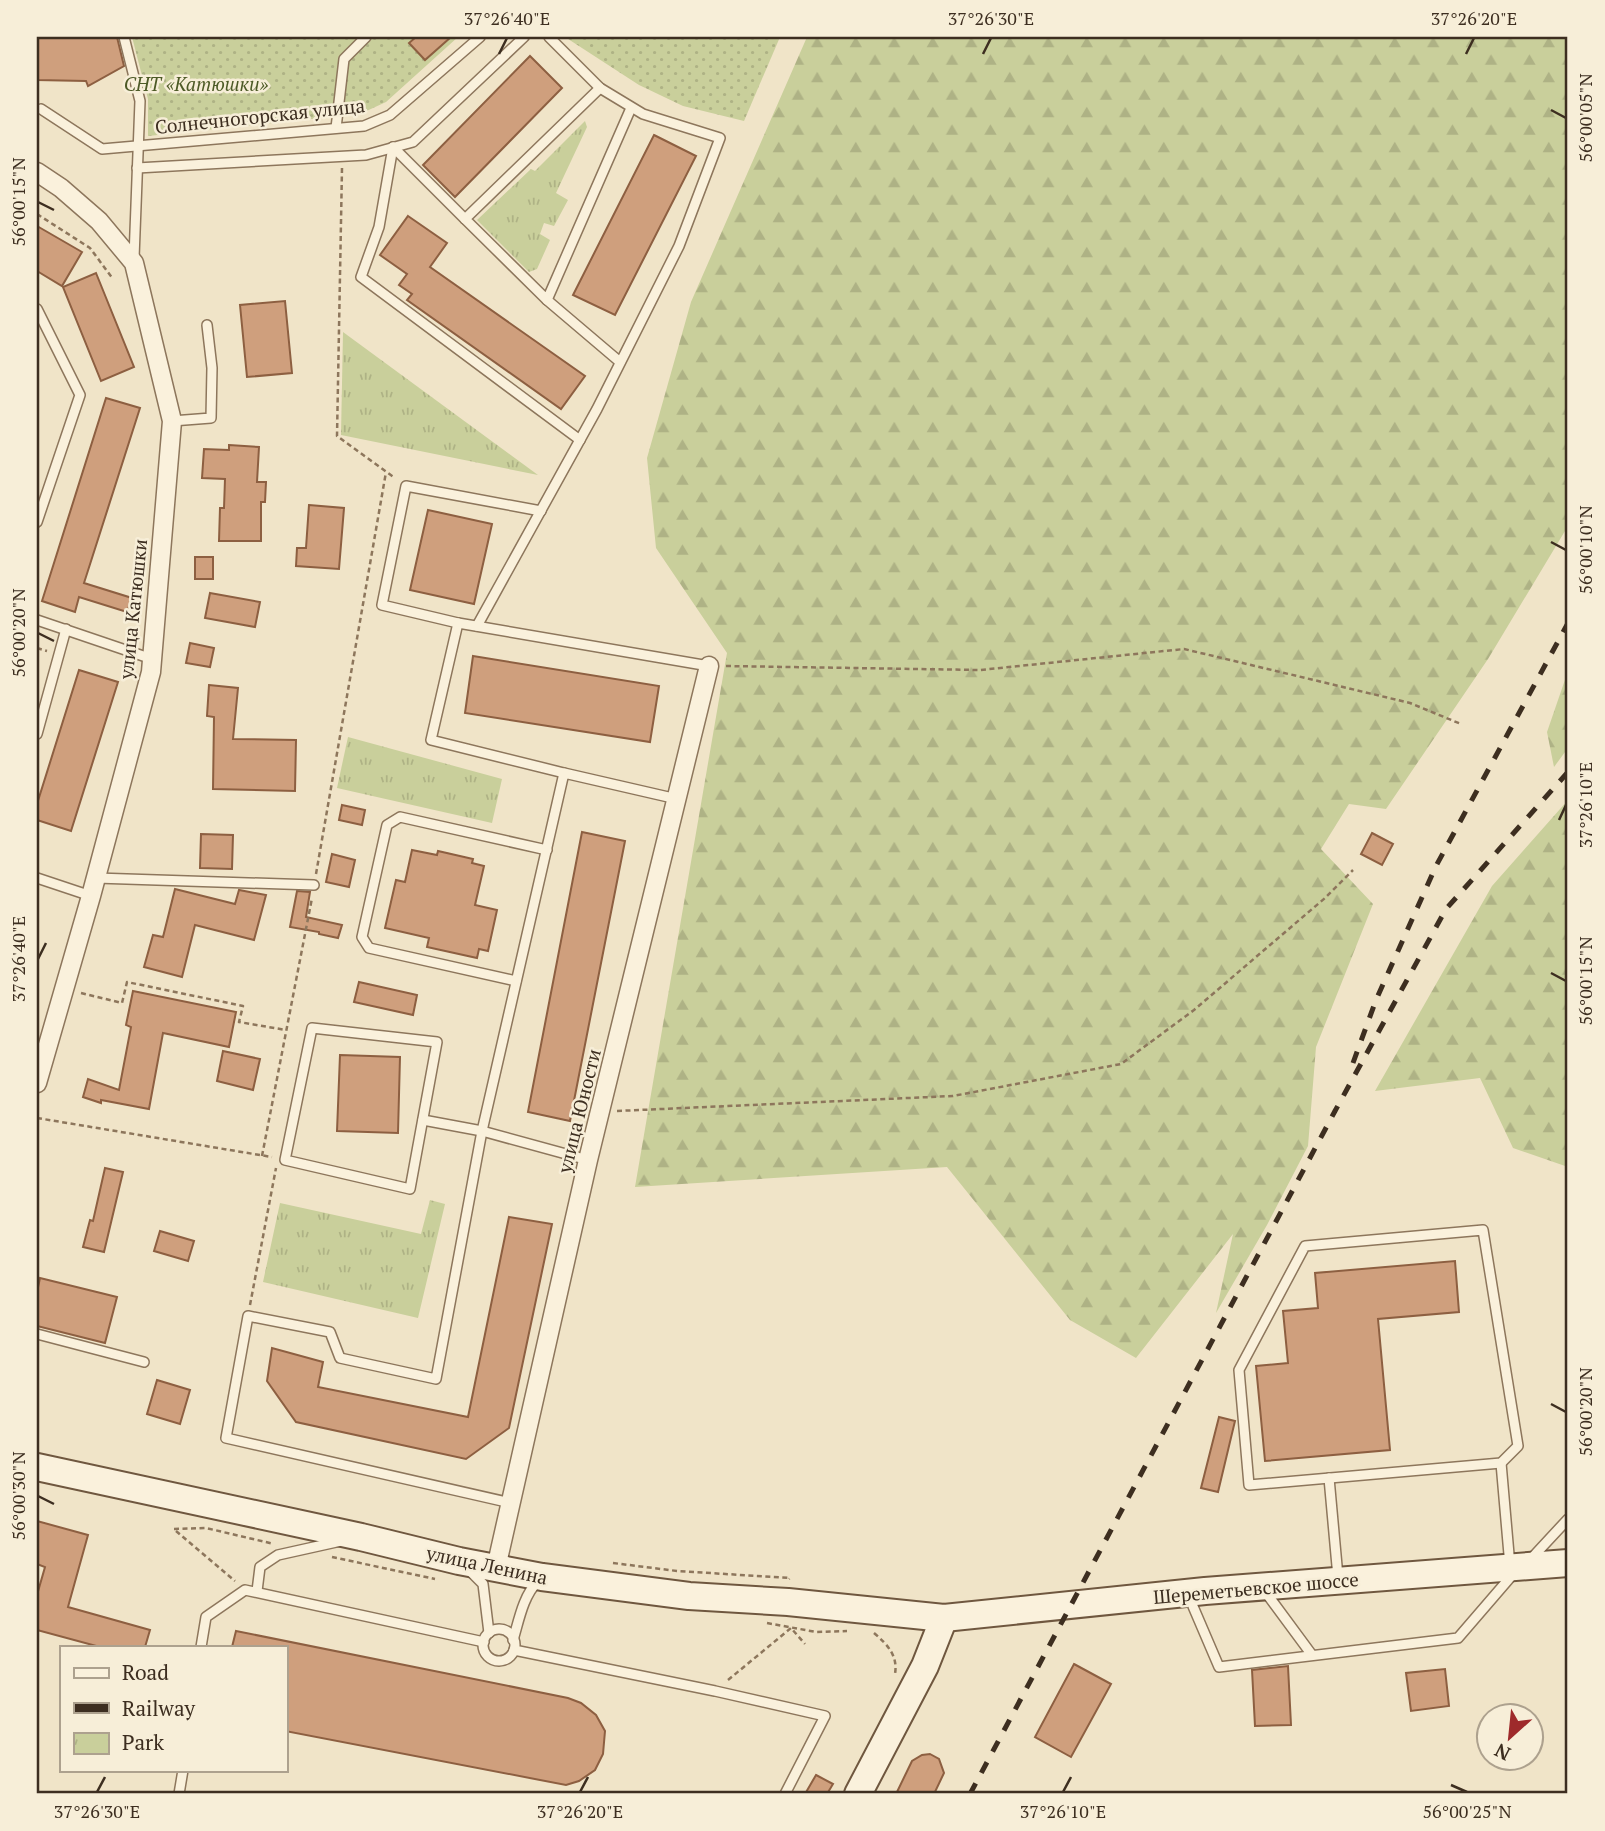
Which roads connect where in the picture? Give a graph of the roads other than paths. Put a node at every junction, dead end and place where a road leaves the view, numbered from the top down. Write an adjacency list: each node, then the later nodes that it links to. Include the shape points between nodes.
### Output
1 (124, 37): 10 (lane, via 140,101)
2 (366, 37): 9 (lane, via 344,60)
3 (480, 37): 9 (lane, Солнечногорская улица, via 390,114 364,126)
4 (524, 37): 11 (lane, via 413,142)
5 (549, 37): 6 (lane)
6 (600, 88): 7 (lane); 14 (lane)
7 (631, 108): 16 (lane); 19 (lane, via 720,138 679,246)
8 (41, 109): 10 (lane, Солнечногорская улица, via 102,149)
9 (336, 128): 10 (lane, Солнечногорская улица)
10 (139, 146): 12 (lane)
11 (393, 148): 12 (lane, via 366,155); 14 (lane); 21 (lane, via 379,227 361,277)
12 (137, 168): 15 (lane)
13 (37, 172): 15 (street, улица Катюшки, via 99,221)
14 (465, 219): 16 (lane)
15 (134, 263): 20 (street, улица Катюшки)
16 (547, 300): 19 (lane)
17 (37, 309): 23 (lane, via 80,395)
18 (207, 325): 20 (lane, via 211,418)
19 (620, 362): 21 (lane)
20 (172, 421): 28 (street, улица Катюшки)
21 (580, 440): 22 (lane)
22 (541, 511): 25 (lane, via 406,486 382,605); 26 (lane)
23 (37, 522)
24 (37, 620): 27 (lane)
25 (458, 623): 26 (lane); 31 (lane, via 431,740)
26 (477, 626): 29 (lane)
27 (66, 629): 28 (lane); 30 (lane)
28 (152, 659): 35 (street, улица Катюшки)
29 (709, 666): 32 (street, улица Юности)
30 (37, 734)
31 (564, 773): 32 (lane); 33 (lane)
32 (677, 799): 42 (street, улица Юности)
33 (547, 850): 38 (lane); 38 (lane, via 400,817 387,825 362,937 369,948)
34 (37, 878): 37 (lane)
35 (96, 878): 36 (lane); 37 (street, улица Катюшки)
36 (314, 885)
37 (91, 896): 39 (street, улица Катюшки)
38 (516, 981): 41 (lane)
39 (37, 1083)
40 (423, 1120): 40 (lane, via 437,1042 312,1028 285,1160 410,1189); 41 (lane)
41 (482, 1131): 42 (lane); 48 (lane, via 436,1378 340,1358 330,1332 248,1316 226,1438)
42 (588, 1160): 48 (street, улица Юности)
43 (37, 1334): 44 (lane)
44 (144, 1362)
45 (1501, 1463): 47 (lane); 47 (lane, via 1518,1446 1483,1230 1305,1246 1239,1370 1250,1485); 54 (lane)
46 (37, 1467): 50 (main road, улица Ленина)
47 (1329, 1478): 56 (lane)
48 (511, 1503): 53 (street, улица Юности)
49 (1568, 1519): 54 (lane)
50 (361, 1536): 51 (main road, улица Ленина); 58 (lane, via 278,1555 260,1567)
51 (459, 1561): 53 (main road, улица Ленина); 61 (lane, via 483,1584)
52 (1568, 1563): 54 (main road, Шереметьевское шоссе)
53 (496, 1568): 55 (main road, улица Ленина)
54 (1517, 1568): 56 (main road, Шереметьевское шоссе); 64 (lane, via 1458,1638)
55 (542, 1577): 60 (main road, улица Ленина, via 689,1596); 62 (lane, via 523,1606)
56 (1339, 1580): 57 (main road, Шереметьевское шоссе)
57 (1261, 1586): 59 (main road, Шереметьевское шоссе); 64 (lane)
58 (257, 1591): 61 (lane); 63 (lane, via 245,1590 206,1617)
59 (1187, 1593): 60 (main road, Шереметьевское шоссе); 64 (lane, via 1219,1667)
60 (944, 1618): 68 (main road, via 906,1713)
61 (487, 1637): 62 (lane, via 493,1630 503,1629 512,1635); 62 (lane, via 483,1646 487,1656 496,1661 507,1658)
62 (514, 1645): 67 (lane, via 825,1716)
63 (201, 1646)
64 (1312, 1655)
65 (183, 1772): 66 (lane)
66 (179, 1794)
67 (785, 1794)
68 (858, 1794)

